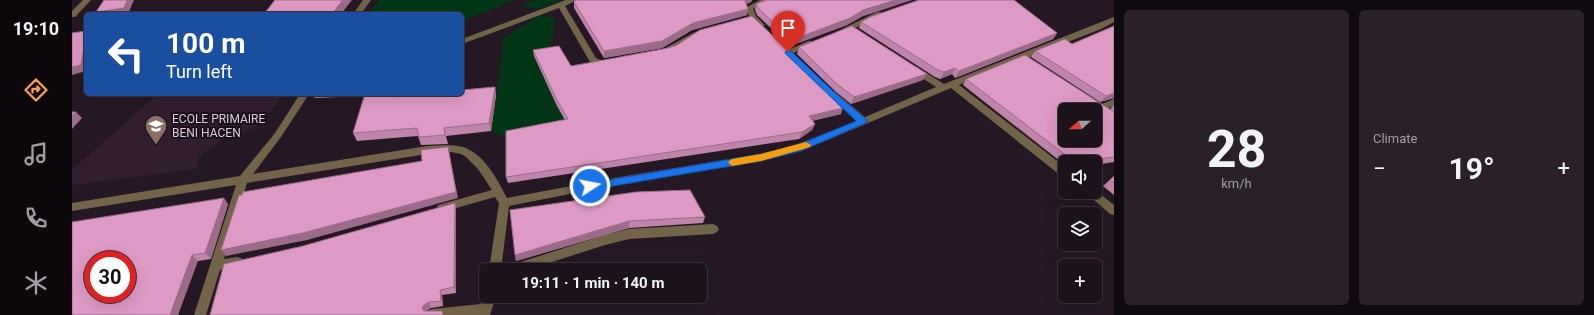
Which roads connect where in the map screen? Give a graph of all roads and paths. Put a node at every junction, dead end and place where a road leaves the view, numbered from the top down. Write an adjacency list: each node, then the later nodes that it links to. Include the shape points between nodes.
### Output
1 (86, 0): 5 (street); 9 (street)
2 (367, 0): 8 (street)
3 (573, 0): 6 (street)
4 (765, 0): 12 (street, via 749,8 750,18)
5 (72, 2)
6 (561, 5): 15 (street); 18 (street, via 595,63)
7 (889, 11): 13 (street, via 858,22 854,30)
8 (358, 12)
9 (72, 15)
10 (1114, 19): 20 (street, via 1025,59)
11 (713, 28): 16 (street, via 695,33 672,48)
12 (768, 32)
13 (832, 35)
14 (818, 40): 17 (street)
15 (464, 41)
16 (656, 52)
17 (788, 52)
18 (618, 60)
19 (903, 62): 20 (street)
20 (947, 86): 25 (street); 26 (street)
21 (826, 88): 25 (street)
22 (304, 96): 27 (street, via 278,135)
23 (1114, 102): 24 (street, via 1096,106)
24 (1109, 115)
25 (863, 121): 30 (street, via 797,149 761,158 632,178)
26 (1058, 168)
27 (243, 180): 28 (street, via 427,150 449,149 473,156); 31 (street); 38 (street)
28 (498, 192): 30 (street); 32 (street)
29 (1099, 199): 33 (street)
30 (504, 203): 36 (street)
31 (72, 207)
32 (433, 211)
33 (1114, 211)
34 (713, 229): 37 (street, via 629,234)
35 (246, 260): 38 (street)
36 (496, 263)
37 (533, 263)
38 (215, 266): 40 (street)
39 (485, 312): 41 (street)
40 (200, 315)
41 (432, 315)

